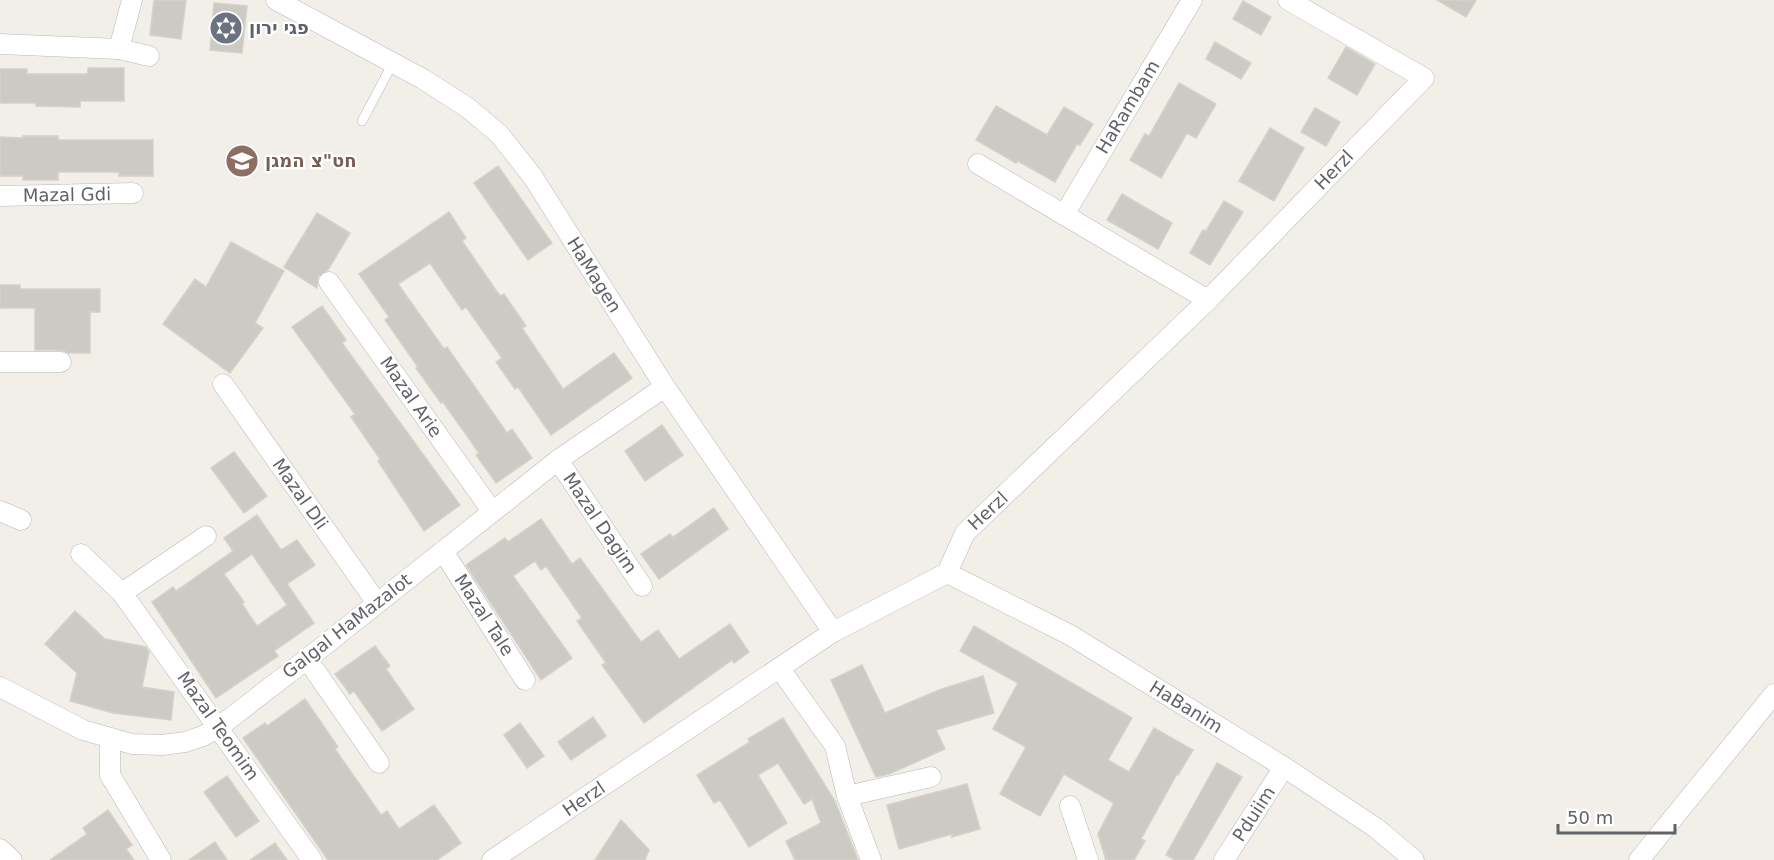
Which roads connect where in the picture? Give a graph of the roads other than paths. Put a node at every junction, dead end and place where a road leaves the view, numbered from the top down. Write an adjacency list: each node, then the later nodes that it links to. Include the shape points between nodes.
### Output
1 (132, 0): 6 (street)
2 (276, 0): 8 (street, HaMagen)
3 (1192, 0): 13 (street, HaRambam)
4 (1288, 0): 15 (street, Herzl, via 1424,78)
5 (0, 44): 6 (street)
6 (119, 49): 7 (street)
7 (149, 56)
8 (393, 63): 9 (lane); 19 (street, HaMagen, via 468,108 499,134 533,177)
9 (362, 121)
10 (978, 164): 13 (street)
11 (133, 194): 12 (street, Mazal Gdi)
12 (0, 196)
13 (1064, 215): 15 (street)
14 (330, 282): 22 (street, Mazal Arie)
15 (1208, 300): 27 (street, Herzl, via 965,532)
16 (0, 362): 17 (street)
17 (61, 362)
18 (223, 384): 30 (street, Mazal Dli)
19 (665, 387): 20 (street, Galgal HaMazalot); 31 (street, HaMagen)
20 (558, 460): 22 (street, Galgal HaMazalot); 28 (street, Mazal Dagim)
21 (0, 512): 23 (street)
22 (492, 512): 25 (street, Galgal HaMazalot)
23 (21, 520)
24 (206, 536): 29 (street)
25 (443, 551): 30 (street, Galgal HaMazalot); 34 (street, Mazal Tale)
26 (81, 554): 29 (street, Mazal Teomim)
27 (947, 573): 31 (street, Herzl); 40 (street, HaBanim, via 1070,635)
28 (642, 586)
29 (123, 593): 37 (street, Mazal Teomim)
30 (377, 603): 32 (street, Galgal HaMazalot)
31 (833, 632): 33 (street, Herzl)
32 (307, 659): 37 (street, Galgal HaMazalot); 39 (street)
33 (780, 669): 42 (street, via 835,746); 48 (street, Herzl)
34 (525, 680)
35 (0, 687): 38 (street, Galgal HaMazalot, via 83,730)
36 (1774, 694): 53 (street)
37 (219, 727): 38 (street, Galgal HaMazalot, via 185,742 162,746); 47 (street, Mazal Teomim)
38 (110, 738): 46 (street, via 110,775)
39 (378, 763)
40 (1284, 767): 51 (street, Pduiim); 52 (street, HaBanim, via 1376,828)
41 (931, 777): 42 (street)
42 (847, 796): 49 (street)
43 (1070, 806): 50 (street)
44 (0, 849): 45 (street)
45 (12, 860)
46 (161, 860)
47 (312, 860)
48 (492, 860)
49 (871, 860)
50 (1088, 860)
51 (1224, 860)
52 (1414, 860)
53 (1639, 860)

